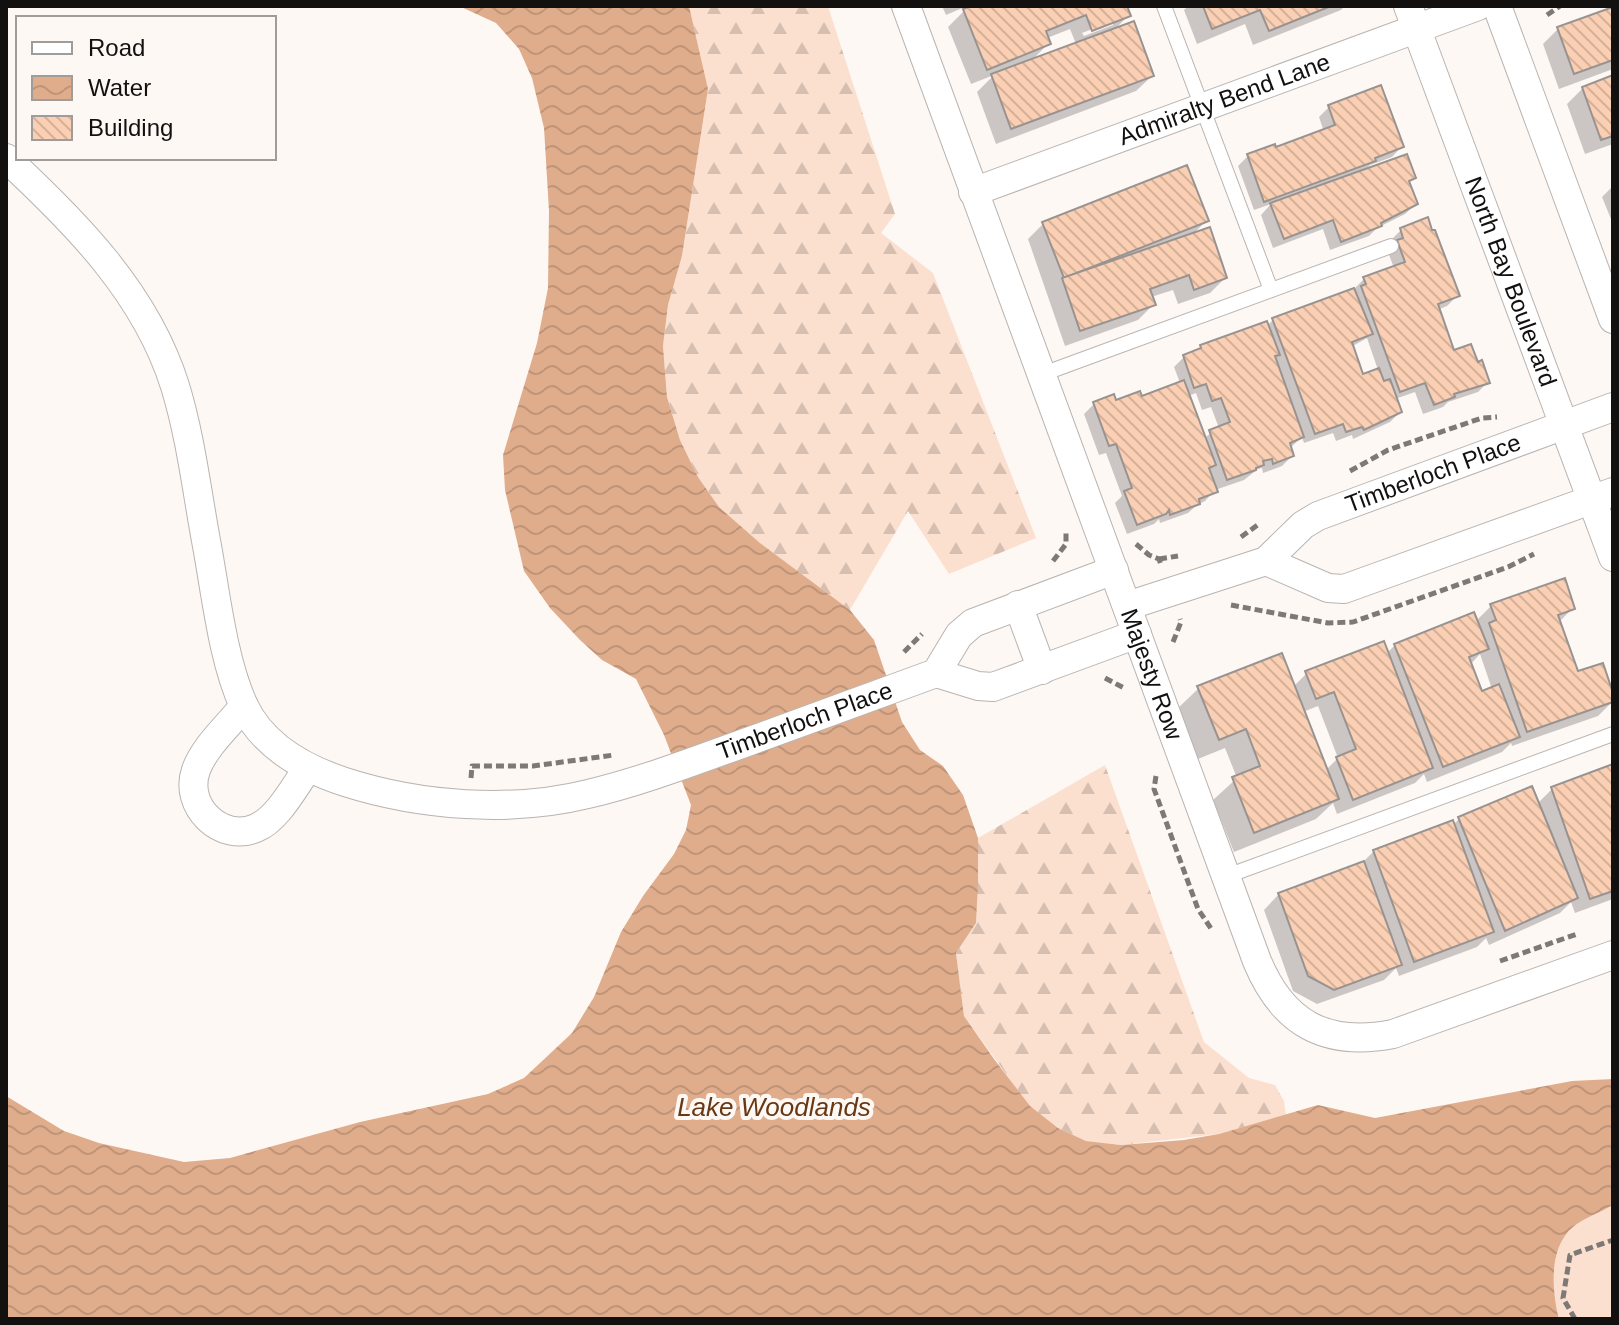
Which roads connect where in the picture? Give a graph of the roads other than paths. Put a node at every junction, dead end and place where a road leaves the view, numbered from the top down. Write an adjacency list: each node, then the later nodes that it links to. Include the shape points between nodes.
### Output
1 (906, 6): 8 (street, Majesty Row)
2 (1164, 6): 6 (lane)
3 (1478, 6): 5 (street, Admiralty Bend Lane)
4 (1497, 6): 11 (street)
5 (1412, 17): 6 (street, Admiralty Bend Lane); 14 (street, North Bay Boulevard)
6 (1203, 107): 8 (street, Admiralty Bend Lane); 10 (lane)
7 (6, 158): 24 (street, via 105,259 155,338 185,428 221,621)
8 (973, 192): 12 (street, Majesty Row)
9 (1391, 246): 10 (lane)
10 (1271, 290): 12 (lane)
11 (1613, 319)
12 (1040, 375): 18 (street, Majesty Row)
13 (1613, 407): 14 (street, Timberloch Place)
14 (1564, 425): 15 (street, North Bay Boulevard); 17 (street, Timberloch Place, via 1318,516)
15 (1602, 496): 16 (street, North Bay Boulevard); 17 (street, via 1344,589 1328,588)
16 (1613, 557)
17 (1266, 561): 20 (street, Timberloch Place)
18 (1114, 570): 19 (street); 20 (street, Majesty Row)
19 (1018, 605): 22 (street); 23 (street, via 966,629)
20 (1127, 606): 21 (street, Majesty Row)
21 (1137, 634): 22 (street); 27 (street, Majesty Row)
22 (1042, 670): 23 (street, via 986,687)
23 (936, 673): 26 (street, Timberloch Place, via 674,768 566,799 468,803 385,792)
24 (244, 706): 26 (street, Timberloch Place, via 269,739); 26 (street, via 196,770 194,787 208,820 240,832 257,828)
25 (1613, 734): 27 (lane)
26 (308, 768)
27 (1227, 876): 28 (street, Majesty Row, via 1265,982 1279,1002 1314,1030 1340,1037 1393,1034)
28 (1613, 955)

